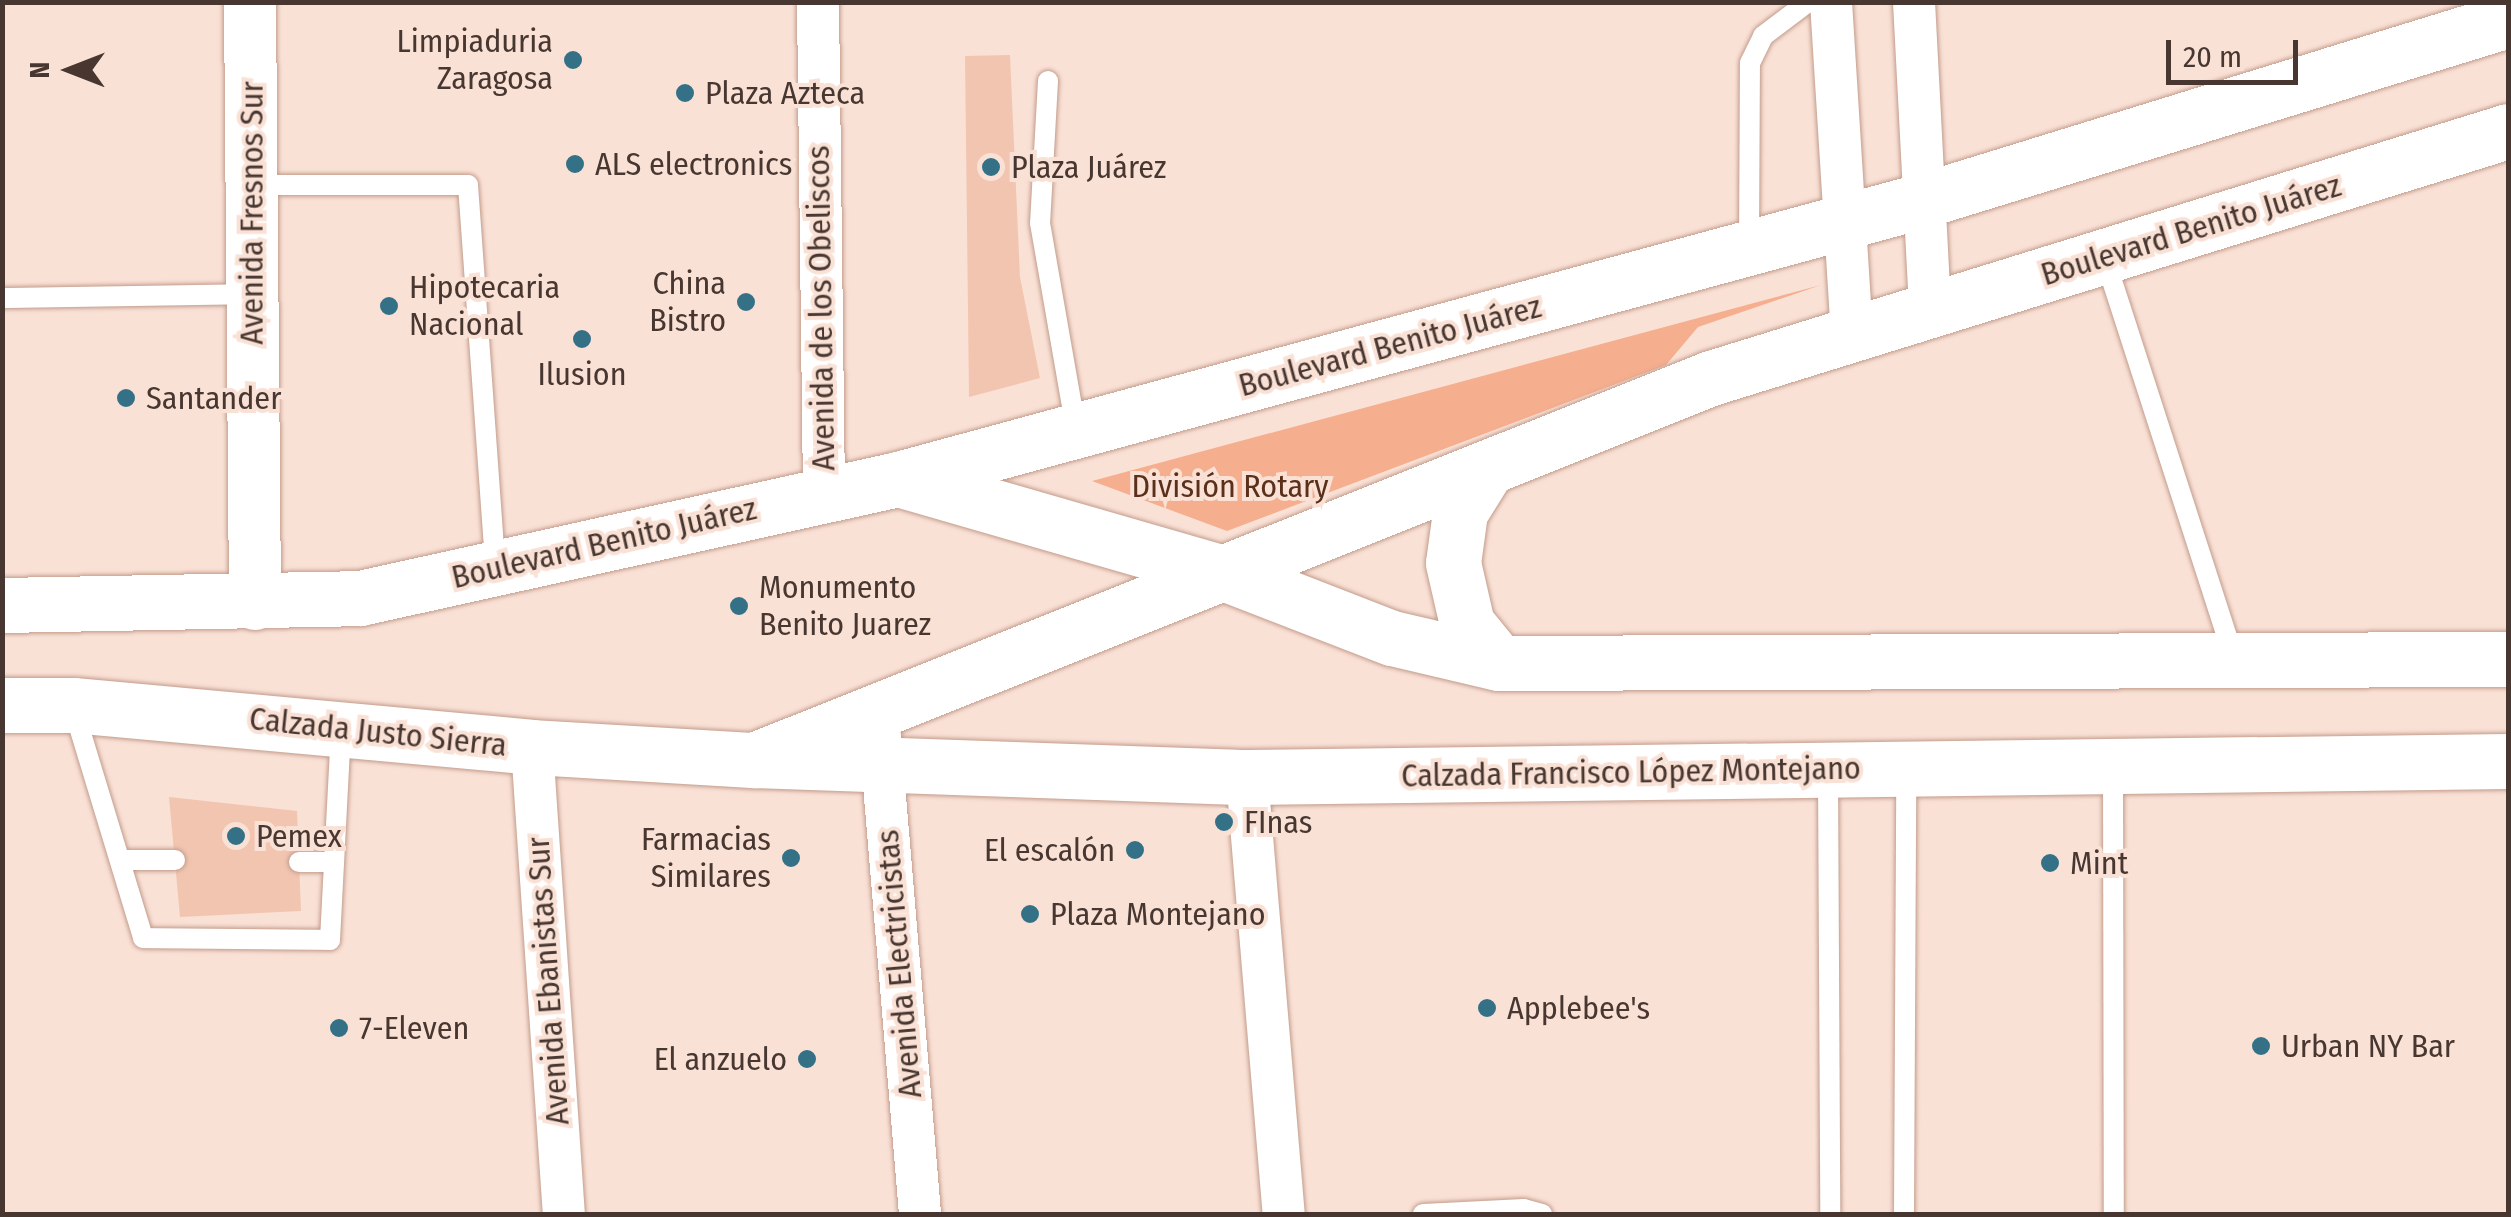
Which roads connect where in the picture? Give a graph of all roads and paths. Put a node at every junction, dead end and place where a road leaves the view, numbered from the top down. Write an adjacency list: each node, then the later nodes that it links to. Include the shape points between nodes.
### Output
1 (250, 2): 9 (street, Avenida Fresnos Sur)
2 (818, 2): 21 (street, Avenida de los Obeliscos)
3 (1808, 2): 12 (lane, via 1763,36 1750,63)
4 (1831, 2): 11 (street)
5 (1914, 2): 10 (street)
6 (2508, 20): 10 (main road, Boulevard Benito Juárez)
7 (1048, 81): 18 (lane, via 1040,223)
8 (2508, 131): 13 (main road, Boulevard Benito Juárez)
9 (252, 186): 14 (street, Avenida Fresnos Sur); 22 (lane, via 468,186)
10 (1924, 200): 11 (main road, Boulevard Benito Juárez); 16 (street)
11 (1846, 222): 12 (main road, Boulevard Benito Juárez); 17 (street)
12 (1750, 248): 18 (main road, Boulevard Benito Juárez)
13 (2104, 257): 16 (main road, Boulevard Benito Juárez); 26 (lane)
14 (252, 294): 15 (lane); 24 (street, Avenida Fresnos Sur)
15 (2, 298)
16 (1930, 310): 17 (main road, Boulevard Benito Juárez)
17 (1852, 335): 19 (main road, Boulevard Benito Juárez, via 1711,378)
18 (1076, 431): 20 (main road, Boulevard Benito Juárez)
19 (1488, 467): 23 (main road, Boulevard Benito Juárez); 28 (main road, via 1460,512 1453,563 1468,624)
20 (898, 479): 21 (main road, Boulevard Benito Juárez); 23 (main road)
21 (824, 494): 22 (main road, Boulevard Benito Juárez)
22 (495, 567): 24 (main road, Boulevard Benito Juárez, via 360,598)
23 (1224, 573): 28 (main road, via 1392,638); 31 (main road, Boulevard Benito Juárez)
24 (255, 604): 25 (main road)
25 (2, 605)
26 (2234, 660): 27 (main road); 28 (main road)
27 (2508, 660)
28 (1499, 662)
29 (2, 705): 30 (main road, Calzada Justo Sierra)
30 (73, 705): 32 (main road, Calzada Justo Sierra); 41 (lane)
31 (877, 713): 34 (main road, Boulevard Benito Juárez); 37 (street, Avenida Electricistas)
32 (342, 727): 33 (main road, Calzada Justo Sierra); 44 (lane)
33 (532, 748): 34 (main road, Calzada Justo Sierra); 45 (street, Avenida Ebanistas Sur)
34 (754, 760): 37 (main road, Calzada Francisco López Montejano)
35 (2508, 761): 36 (main road, Calzada Francisco López Montejano)
36 (2114, 766): 38 (main road, Calzada Francisco López Montejano); 52 (lane)
37 (883, 768): 40 (main road, Calzada Francisco López Montejano); 46 (street, Avenida Electricistas)
38 (1906, 768): 39 (main road, Calzada Francisco López Montejano); 51 (lane)
39 (1828, 770): 40 (main road, Calzada Francisco López Montejano); 50 (lane)
40 (1247, 777): 47 (street)
41 (120, 860): 42 (lane); 44 (lane, via 143,938 330,940)
42 (175, 860)
43 (299, 862): 44 (lane)
44 (334, 862)
45 (564, 1214)
46 (920, 1214)
47 (1284, 1214)
48 (1424, 1214): 49 (lane)
49 (1542, 1214)
50 (1830, 1214)
51 (1904, 1214)
52 (2114, 1214)

